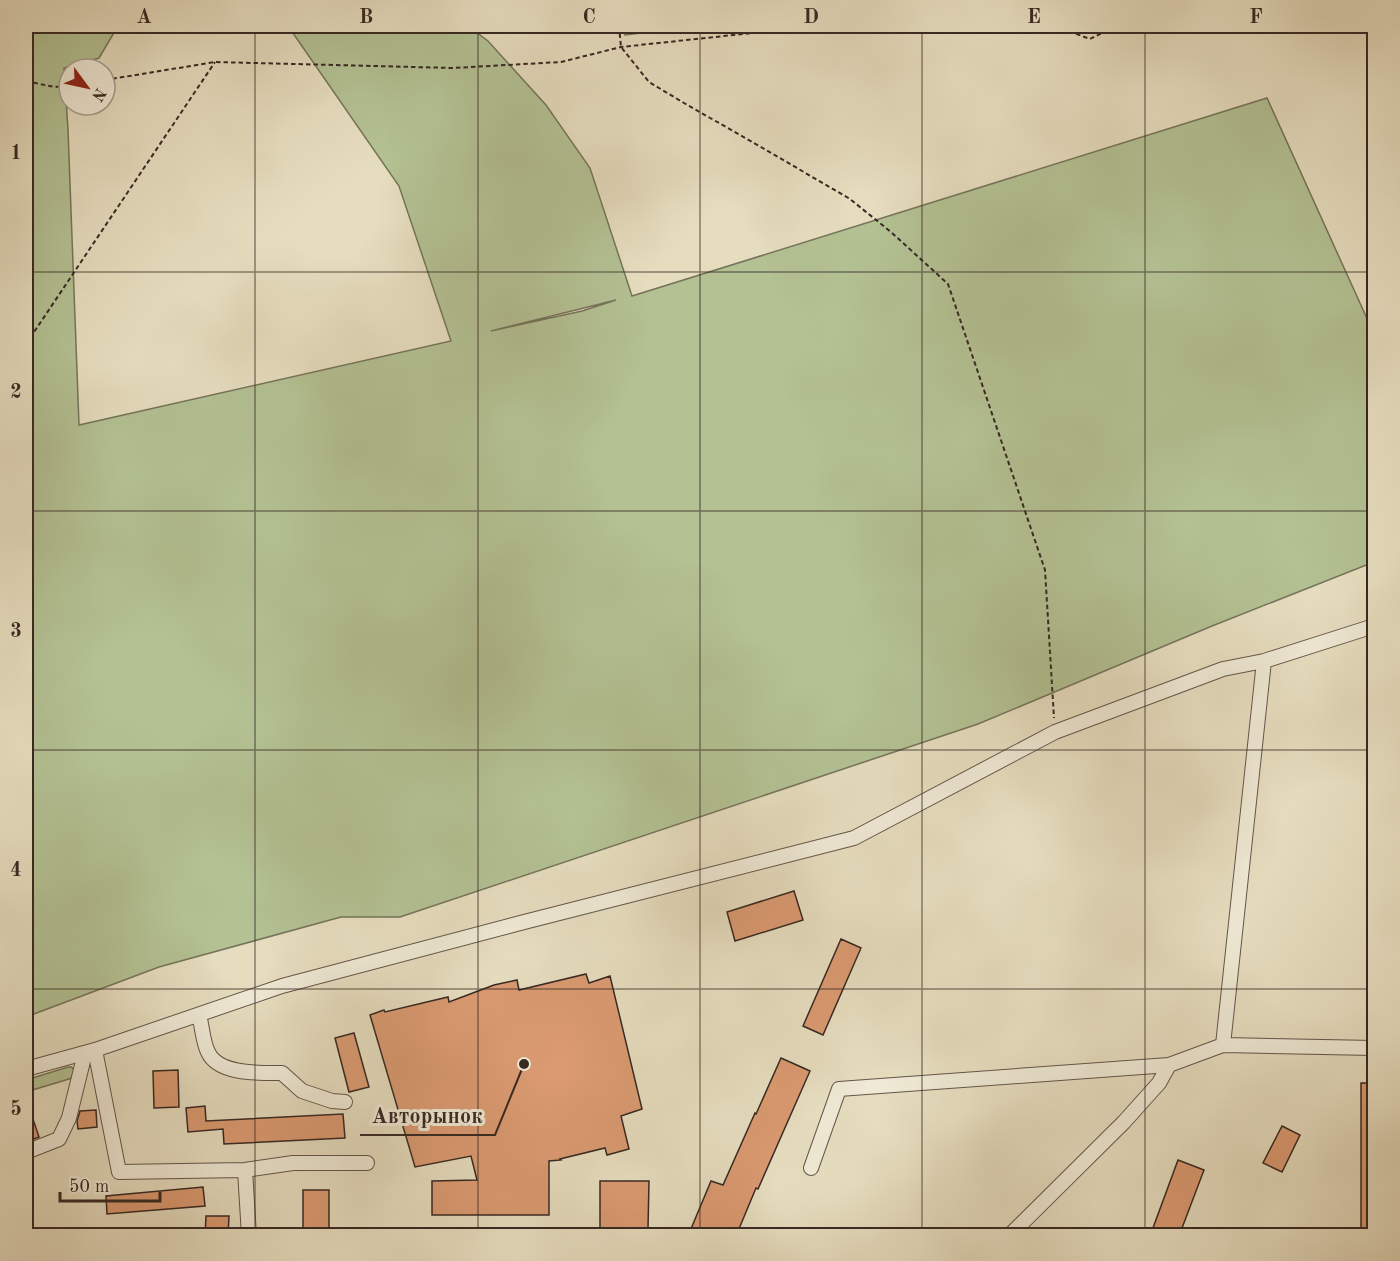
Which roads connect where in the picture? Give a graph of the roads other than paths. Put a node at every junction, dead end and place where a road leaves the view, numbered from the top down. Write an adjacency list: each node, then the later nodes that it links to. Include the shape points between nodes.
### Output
1 (1374, 626): 2 (street)
2 (1264, 661): 3 (street, via 1223,669 1055,732 854,838 293,983); 4 (street)
3 (199, 1015): 6 (street); 9 (street, via 208,1052 216,1063 244,1073 282,1073 302,1091)
4 (1223, 1045): 5 (street); 7 (street)
5 (1374, 1048)
6 (90, 1051): 8 (street); 10 (street, via 59,1139); 13 (street, via 119,1172)
7 (1169, 1065): 12 (street, via 839,1089); 15 (street, via 1160,1083 1124,1122)
8 (26, 1069)
9 (345, 1102)
10 (26, 1152)
11 (367, 1163): 13 (street, via 293,1163)
12 (811, 1168)
13 (245, 1170): 14 (street)
14 (249, 1236)
15 (1009, 1236)

